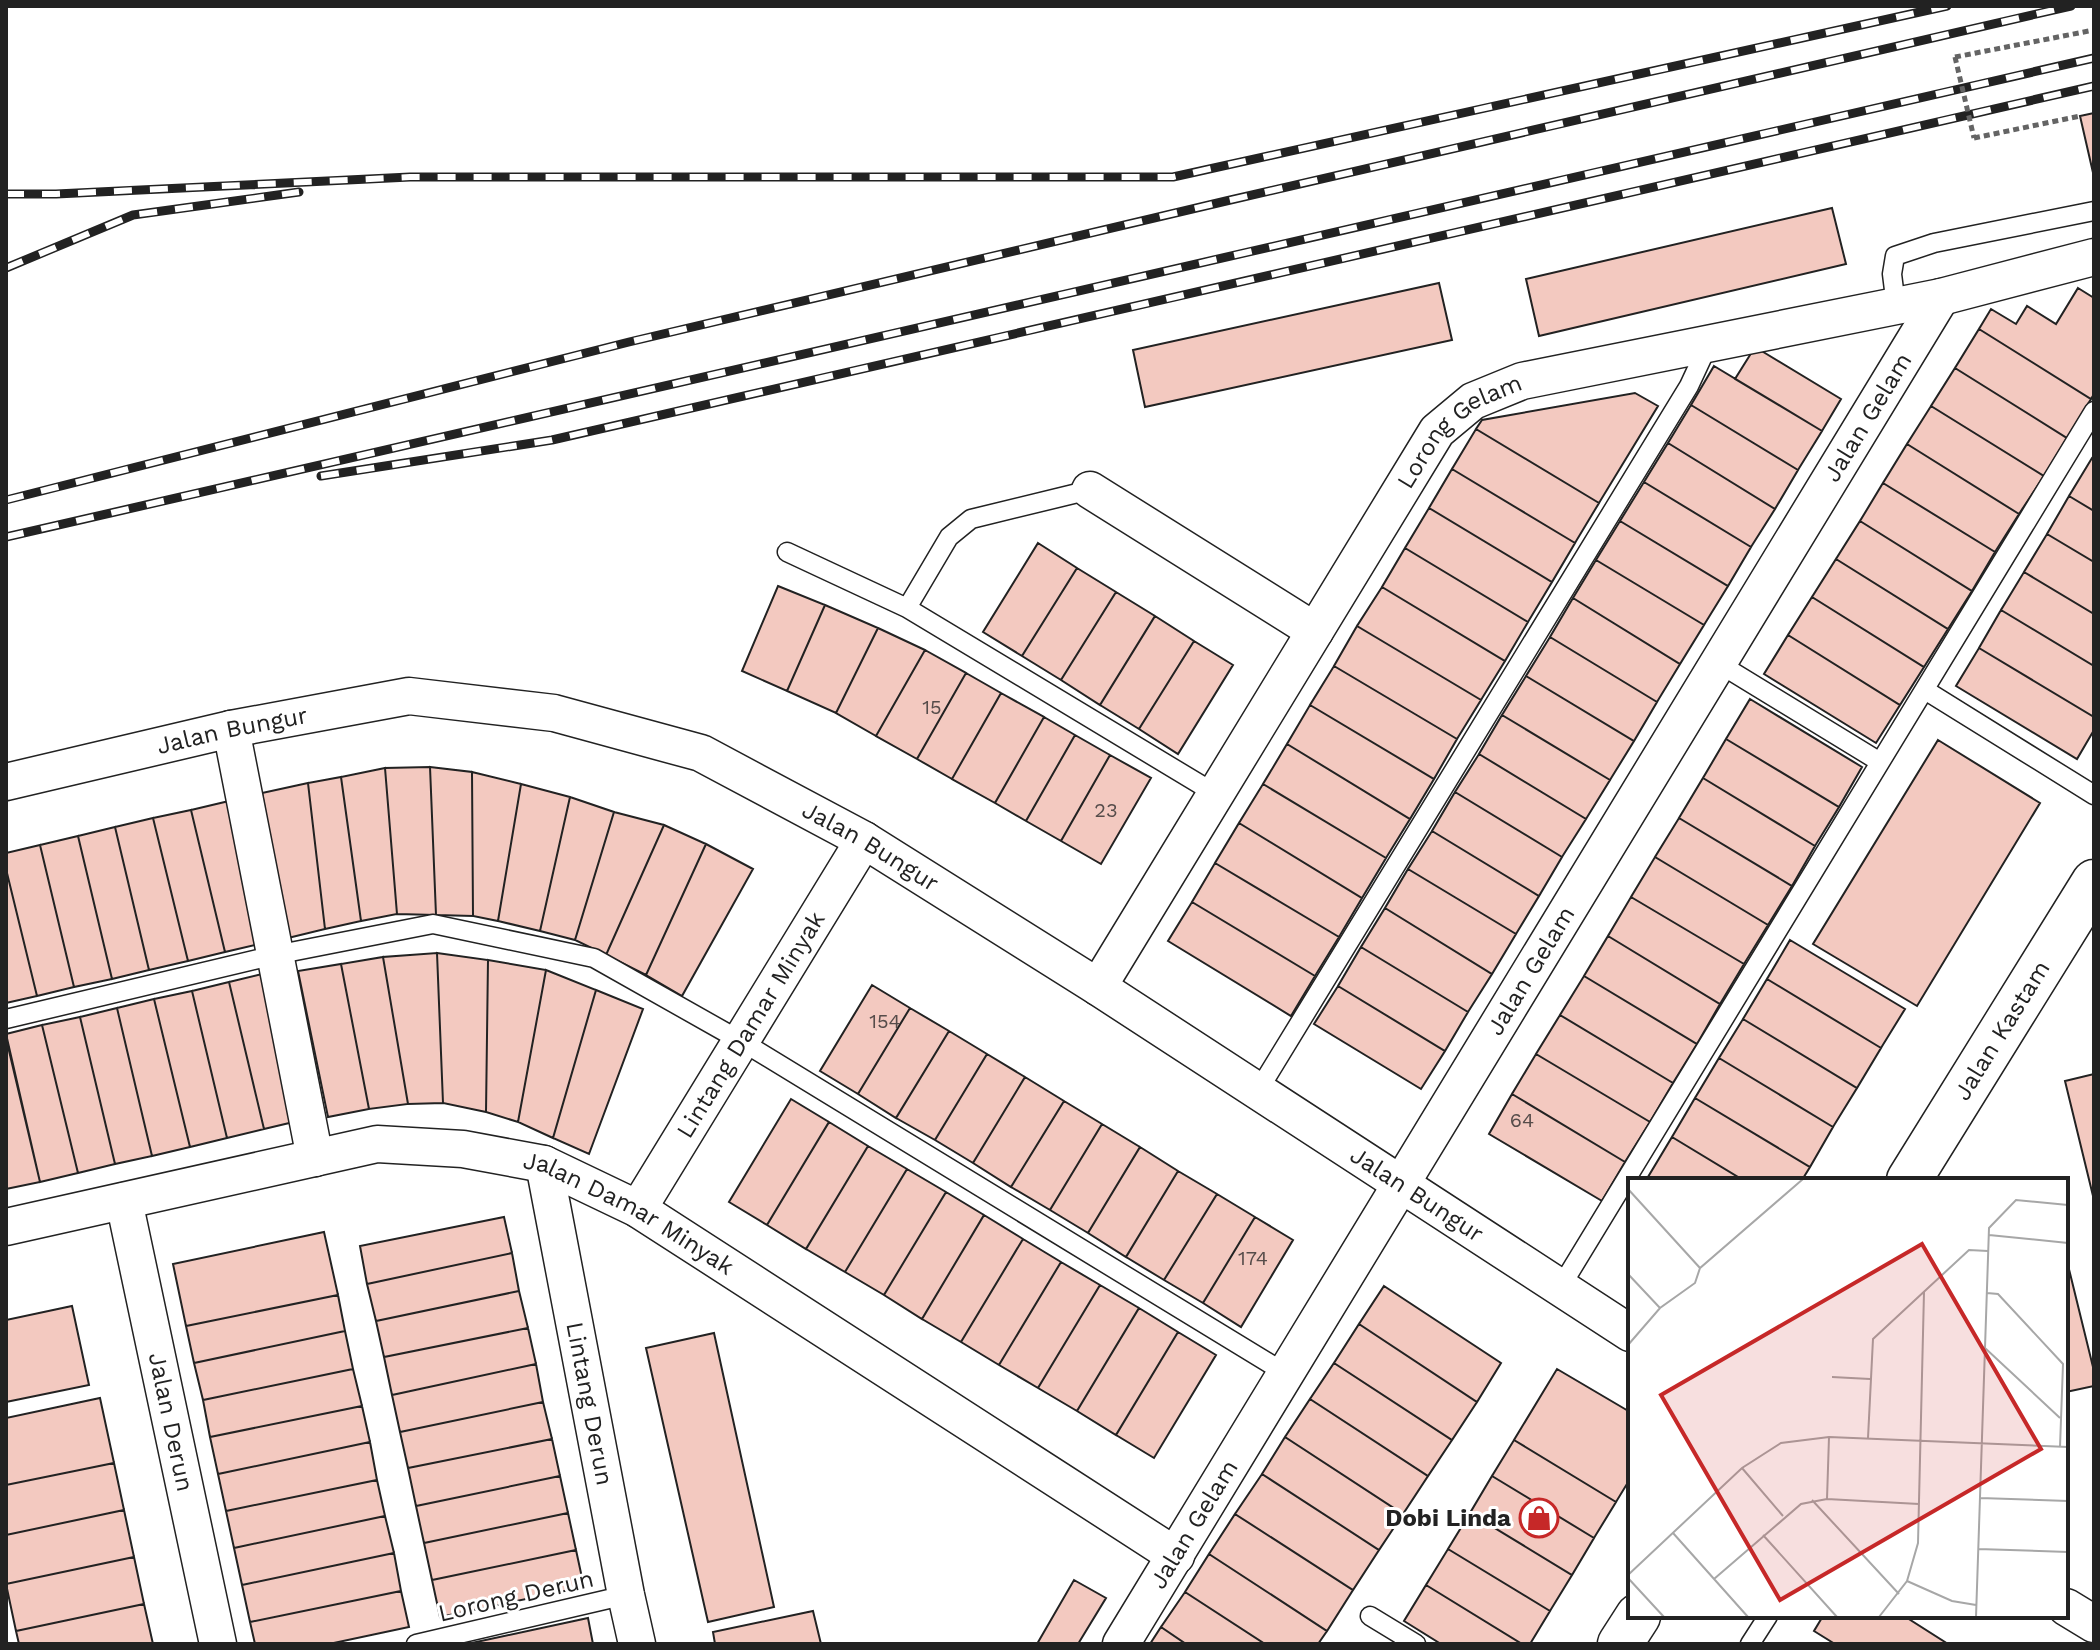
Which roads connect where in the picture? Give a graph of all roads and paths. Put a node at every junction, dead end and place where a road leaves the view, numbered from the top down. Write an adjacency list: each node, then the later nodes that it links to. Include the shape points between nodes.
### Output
1 (2094, 30): 2 (path, bridge, via 1955,57 1974,138)
2 (2080, 116)
3 (2094, 211): 6 (lane, via 1934,243 1895,256)
4 (2094, 257): 5 (street, Lorong Gelam)
5 (1941, 297): 6 (street, Lorong Gelam); 13 (street, Jalan Gelam)
6 (1896, 306): 7 (street, Lorong Gelam)
7 (1709, 343): 12 (street, Lorong Gelam, via 1522,381 1473,401 1437,431); 26 (lane, via 1689,386)
8 (2094, 411): 14 (lane)
9 (1090, 490): 11 (lane, via 971,519 949,537); 12 (street)
10 (787, 552): 11 (lane)
11 (907, 608): 18 (lane)
12 (1315, 631): 18 (street, Lorong Gelam)
13 (1718, 663): 16 (lane); 30 (street, Jalan Gelam)
14 (1925, 690): 16 (lane); 19 (lane)
15 (231, 729): 17 (street, Jalan Bungur); 20 (street, Jalan Bungur, via 409,696 554,713 701,753); 22 (street)
16 (1880, 762): 34 (lane)
17 (6, 782)
18 (1216, 794): 23 (street, Lorong Gelam)
19 (2094, 795)
20 (864, 840): 23 (street, Jalan Bungur); 25 (street, Lintang Damar Minyak)
21 (2094, 882): 29 (street, Jalan Kastam)
22 (275, 955): 24 (lane); 25 (lane, via 433,924 594,958); 27 (street)
23 (1098, 987): 26 (street, Jalan Bungur)
24 (6, 1019)
25 (741, 1041): 32 (street, Lintang Damar Minyak); 36 (lane)
26 (1258, 1091): 30 (street, Jalan Bungur)
27 (315, 1158): 28 (street, Jalan Damar Minyak, via 377,1144 463,1149); 31 (street, Jalan Damar Minyak)
28 (544, 1164): 32 (street, Jalan Damar Minyak); 38 (street, Lintang Derun)
29 (1910, 1178)
30 (1401, 1184): 34 (street, Jalan Bungur); 36 (street, Jalan Gelam)
31 (124, 1201): 33 (street, Jalan Damar Minyak); 44 (street, Jalan Derun)
32 (638, 1209): 37 (street, Jalan Damar Minyak)
33 (6, 1227)
34 (1560, 1288): 35 (street, Jalan Bungur)
35 (1628, 1332)
36 (1285, 1373): 37 (street, Jalan Gelam)
37 (1176, 1556): 47 (street, Jalan Gelam)
38 (626, 1595): 45 (lane, Lorong Derun); 46 (street, Lintang Derun)
39 (2068, 1608): 43 (street)
40 (1370, 1616): 48 (lane)
41 (1637, 1618): 49 (street)
42 (1767, 1618): 50 (lane)
43 (2094, 1624)
44 (218, 1644)
45 (416, 1644)
46 (637, 1644)
47 (1121, 1644)
48 (1416, 1644)
49 (1620, 1644)
50 (1750, 1644)

